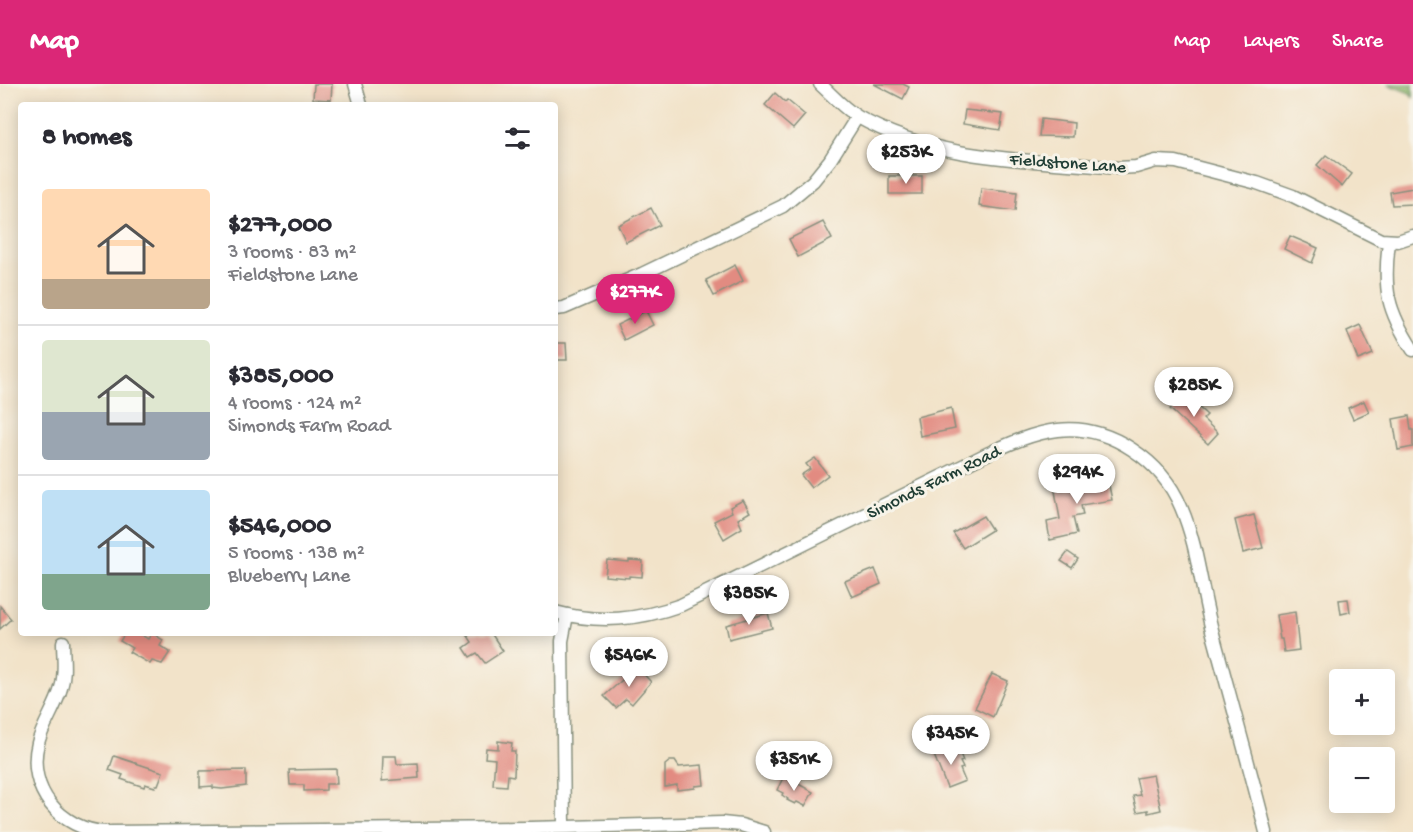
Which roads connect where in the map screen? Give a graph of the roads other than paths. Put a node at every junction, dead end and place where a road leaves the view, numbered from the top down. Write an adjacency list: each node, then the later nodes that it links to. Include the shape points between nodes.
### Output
1 (355, 84): 3 (street)
2 (820, 84): 4 (street, Fieldstone Lane)
3 (360, 102)
4 (857, 117): 6 (street, Fieldstone Lane, via 906,138 966,152 1118,168 1156,161 1176,162 1293,196); 7 (street, via 813,181 783,206 642,274)
5 (1413, 236): 6 (street)
6 (1389, 242): 8 (street, via 1390,307)
7 (558, 309)
8 (1413, 350)
9 (561, 613): 11 (street); 15 (street, Simonds Farm Road, via 612,620 662,612 1010,443 1060,429 1103,436 1145,458 1181,506)
10 (63, 642): 12 (street, via 62,684 37,747 37,778 46,799 62,817 82,828)
11 (564, 826): 13 (street); 14 (street, via 722,823)
12 (106, 832)
13 (111, 832)
14 (764, 832)
15 (1266, 832)

